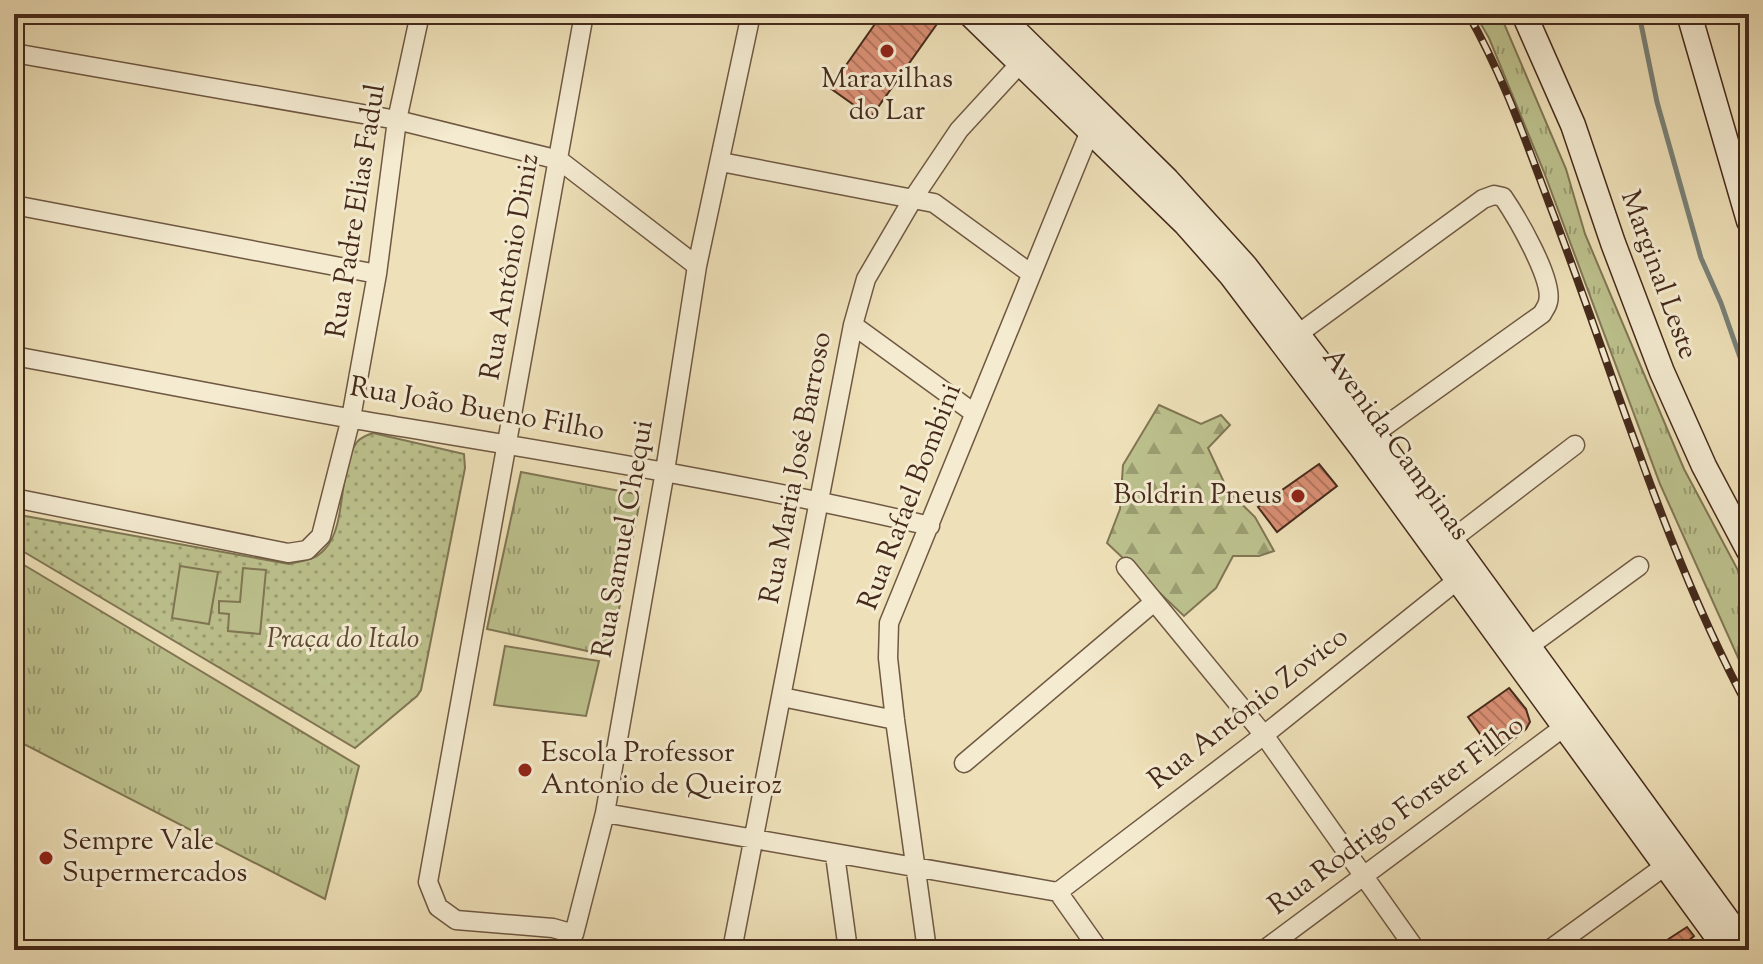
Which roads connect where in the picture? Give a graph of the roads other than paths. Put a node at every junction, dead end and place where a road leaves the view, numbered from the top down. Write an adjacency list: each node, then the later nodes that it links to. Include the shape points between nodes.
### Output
1 (420, 14): 10 (street, Rua Padre Elias Fadul)
2 (584, 14): 12 (street, Rua Antônio Diniz)
3 (751, 14): 13 (street, Rua Samuel Chequi)
4 (970, 14): 9 (main road, Avenida Campinas)
5 (998, 14): 9 (main road, Avenida Campinas)
6 (1524, 14): 33 (main road, Marginal Leste, via 1573,125 1662,372)
7 (1689, 14): 16 (main road)
8 (14, 53): 10 (street)
9 (1027, 56): 11 (main road, Avenida Campinas); 14 (street, Rua Maria José Barroso, via 959,130); 21 (main road, Avenida Campinas, via 1200,214)
10 (397, 120): 12 (street); 19 (street, Rua Padre Elias Fadul)
11 (1090, 131): 18 (street, Rua Rafael Bombini); 36 (main road, Avenida Campinas, via 1231,275)
12 (559, 160): 17 (street); 26 (street, Rua Antônio Diniz)
13 (721, 162): 14 (street); 17 (street, Rua Samuel Chequi)
14 (914, 197): 18 (street, via 934,203); 20 (street, Rua Maria José Barroso, via 866,279)
15 (14, 205): 19 (street)
16 (1749, 221)
17 (697, 266): 28 (street, Rua Samuel Chequi)
18 (1030, 273): 23 (street, Rua Rafael Bombini)
19 (377, 274): 24 (street, Rua Padre Elias Fadul)
20 (853, 325): 23 (street); 30 (street, Rua Maria José Barroso)
21 (1298, 334): 25 (main road, Avenida Campinas); 25 (street, via 1483,199 1503,197 1524,228 1548,287 1549,301 1542,314)
22 (14, 356): 24 (street, Rua João Bueno Filho)
23 (974, 413): 31 (street, Rua Rafael Bombini)
24 (351, 418): 26 (street, Rua João Bueno Filho); 29 (street, Rua Padre Elias Fadul, via 321,536 307,550 288,553)
25 (1374, 434): 32 (main road, Avenida Campinas)
26 (507, 443): 28 (street, Rua João Bueno Filho); 51 (street, Rua Antônio Diniz, via 428,882)
27 (1575, 445): 32 (street)
28 (665, 471): 30 (street, Rua João Bueno Filho); 44 (street, Rua Samuel Chequi)
29 (14, 498)
30 (819, 500): 31 (street, Rua João Bueno Filho); 39 (street, Rua Maria José Barroso)
31 (930, 526): 40 (street, Rua Rafael Bombini, via 889,623)
32 (1451, 540): 36 (main road, Avenida Campinas)
33 (1749, 551)
34 (1639, 566): 38 (street)
35 (1126, 567): 37 (street)
36 (1464, 575): 38 (main road, Avenida Campinas); 41 (main road, Avenida Campinas); 42 (street, Rua Antônio Zovico)
37 (1154, 602): 42 (street); 43 (street)
38 (1528, 647): 60 (main road, Avenida Campinas)
39 (782, 697): 40 (street); 45 (street, Rua Maria José Barroso)
40 (895, 720): 47 (street, Rua Rafael Bombini)
41 (1564, 727): 48 (main road, Avenida Campinas); 49 (street, Rua Rodrigo Forster Filho)
42 (1264, 735): 49 (street); 50 (street, Rua Antônio Zovico)
43 (964, 763)
44 (605, 813): 45 (street); 51 (street, Rua Samuel Chequi, via 574,934 456,920)
45 (753, 840): 46 (street); 52 (street, Rua Maria José Barroso)
46 (835, 855): 47 (street); 53 (street)
47 (915, 866): 50 (street); 54 (street, Rua Rafael Bombini)
48 (1665, 866): 58 (street); 59 (main road, Avenida Campinas)
49 (1363, 874): 56 (street, Rua Rodrigo Forster Filho); 57 (street)
50 (1058, 892): 55 (street)
51 (438, 907)
52 (732, 950)
53 (848, 950)
54 (927, 950)
55 (1099, 950)
56 (1264, 950)
57 (1416, 950)
58 (1549, 950)
59 (1727, 950)
60 (1749, 950)

